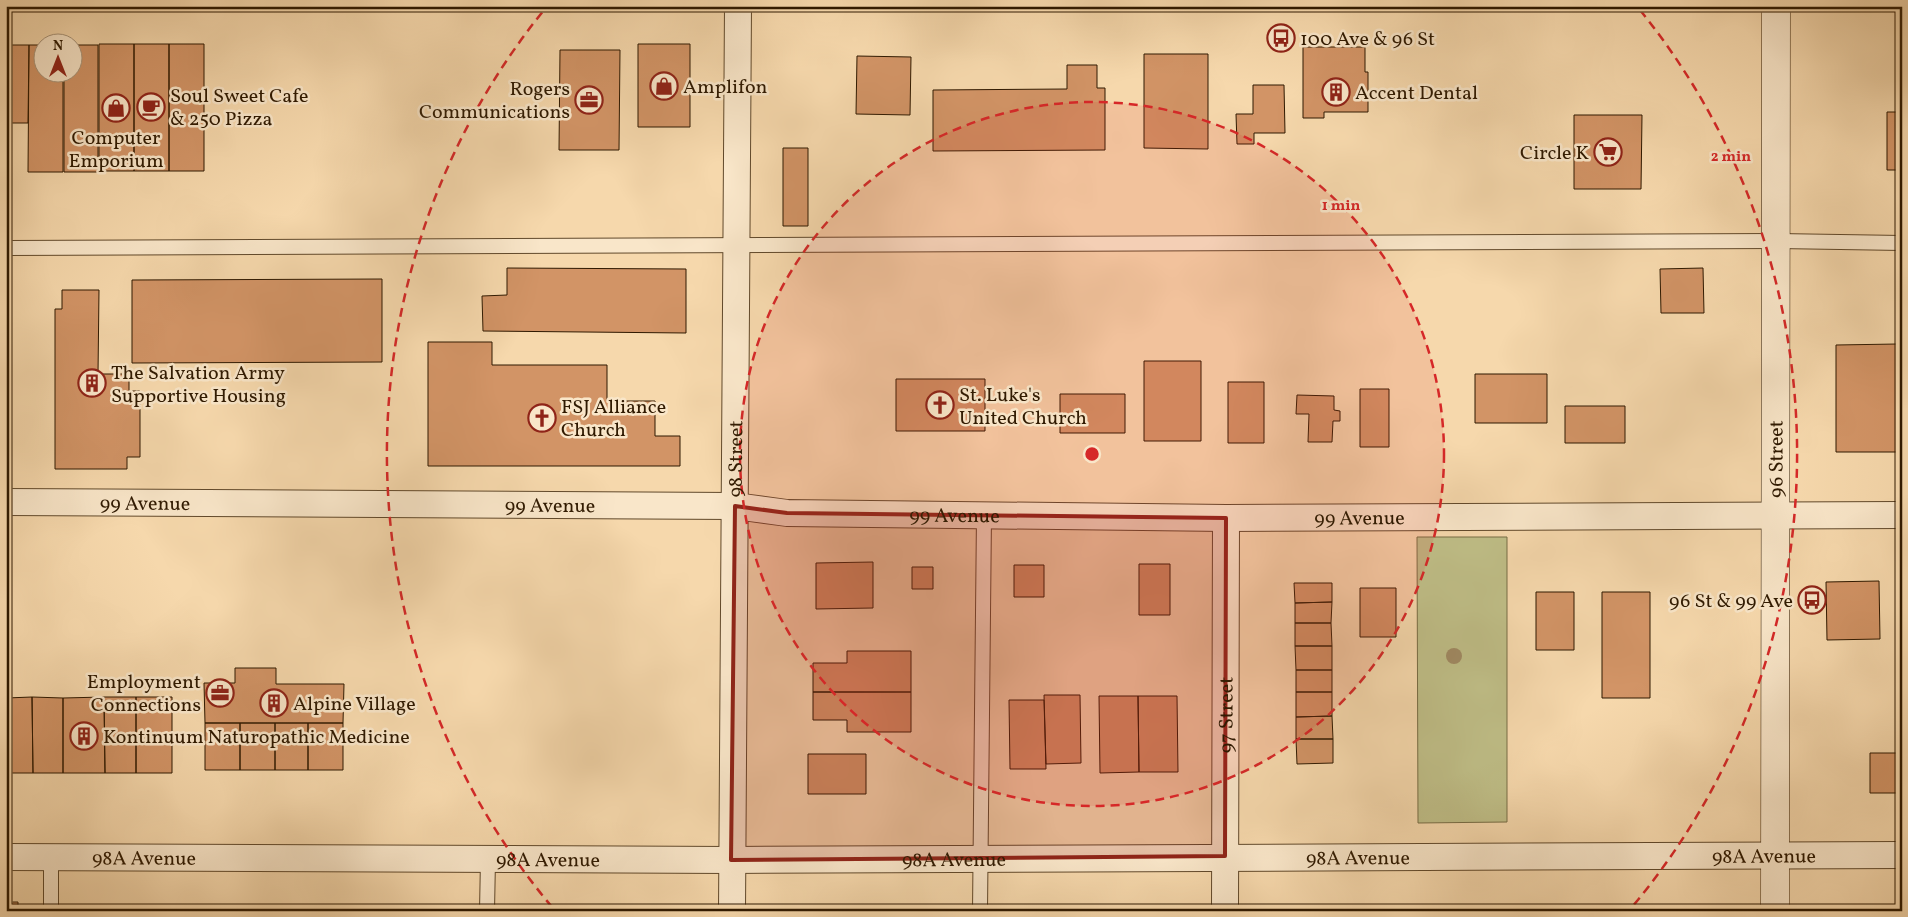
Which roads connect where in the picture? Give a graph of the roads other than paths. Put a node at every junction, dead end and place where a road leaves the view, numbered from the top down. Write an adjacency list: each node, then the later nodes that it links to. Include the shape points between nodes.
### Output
1 (738, 6): 7 (street, 98 Street)
2 (1767, 6): 3 (street)
3 (1776, 6): 4 (street); 5 (street, 96 Street)
4 (1795, 6)
5 (1774, 241): 6 (lane); 7 (lane); 13 (street, 96 Street)
6 (1902, 243)
7 (738, 245): 8 (lane); 10 (street, 98 Street)
8 (6, 248)
9 (6, 502): 10 (street, 99 Avenue)
10 (735, 506): 11 (street, 99 Avenue, via 787,513); 22 (street, 98 Street)
11 (984, 514): 14 (street, 99 Avenue); 20 (lane)
12 (1902, 515): 13 (street, 99 Avenue)
13 (1775, 516): 14 (street, 99 Avenue); 18 (street, 96 Street)
14 (1226, 518): 17 (street, 97 Street)
15 (1902, 855): 18 (street, 98A Avenue)
16 (6, 856): 19 (street, 98A Avenue)
17 (1225, 856): 18 (street, 98A Avenue); 20 (street, 98A Avenue); 27 (street, 97 Street)
18 (1775, 856): 28 (street, 96 Street)
19 (51, 857): 21 (street, 98A Avenue); 23 (lane)
20 (980, 857): 22 (street, 98A Avenue); 26 (lane)
21 (488, 859): 22 (street, 98A Avenue); 24 (lane)
22 (731, 860): 25 (street, 98 Street)
23 (51, 911)
24 (487, 911)
25 (732, 911)
26 (980, 911)
27 (1224, 911)
28 (1775, 911)

